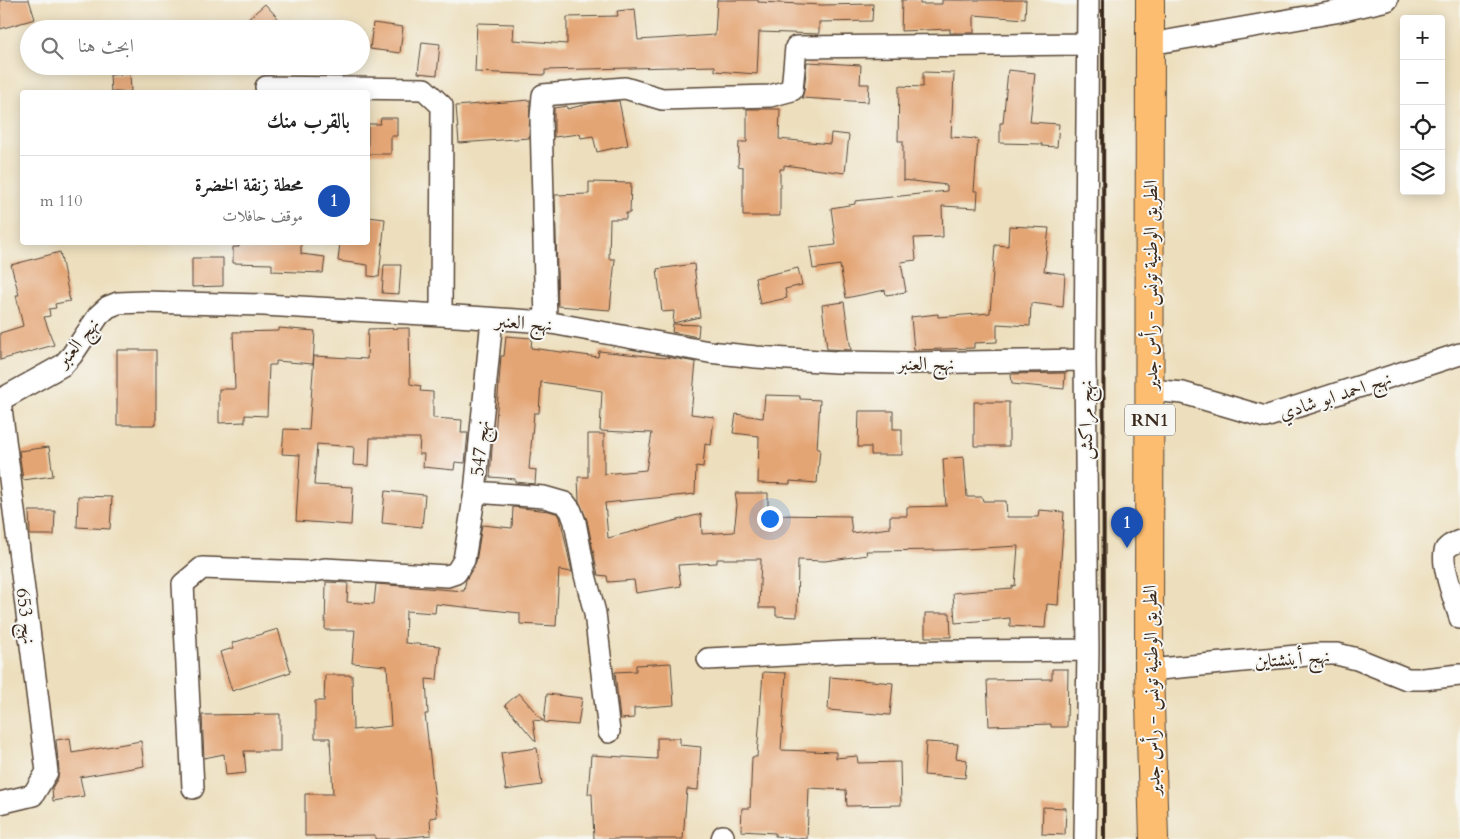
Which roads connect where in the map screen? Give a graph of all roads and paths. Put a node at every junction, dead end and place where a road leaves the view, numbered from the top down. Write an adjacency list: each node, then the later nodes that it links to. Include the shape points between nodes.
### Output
1 (1088, 0): 4 (street, نهج مراكش)
2 (1150, 0): 5 (main road, الطريق الوطنية تونس - رأس جدير / RN1)
3 (1387, 0): 5 (street)
4 (1087, 44): 9 (street, via 796,47 792,90 770,96 662,99 625,88 543,95); 11 (street, نهج مراكش)
5 (1150, 44): 12 (main road, الطريق الوطنية تونس - رأس جدير / RN1)
6 (266, 87): 7 (street, via 424,89 442,106)
7 (441, 314): 8 (street, نهج العنبر); 13 (street, نهج العنبر, via 254,305 118,303 99,315 63,365)
8 (492, 319): 9 (street, نهج العنبر); 14 (street, نهج 547)
9 (546, 322): 11 (street, نهج العنبر, via 756,358 911,363)
10 (1460, 354): 12 (street, نهج احمد ابو شادي, via 1265,417 1183,394)
11 (1085, 360): 17 (street, نهج مراكش)
12 (1150, 390): 19 (main road, الطريق الوطنية تونس - رأس جدير / RN1)
13 (0, 400): 23 (street, نهج 653, via 47,772 34,795)
14 (475, 492): 21 (street, via 544,497 565,503 571,511 595,613); 22 (street, نهج 547, via 464,560 456,573 447,576 325,569 309,572 202,568 183,584)
15 (1460, 541): 16 (street, via 1445,550 1444,561)
16 (1460, 618)
17 (1088, 650): 18 (street, via 845,652); 24 (street, نهج مراكش)
18 (708, 659)
19 (1149, 670): 20 (street, نهج أينشتاين, via 1337,654 1407,679); 25 (main road, الطريق الوطنية تونس - رأس جدير / RN1)
20 (1460, 675)
21 (609, 732)
22 (193, 788)
23 (0, 803)
24 (1085, 839)
25 (1154, 839)

